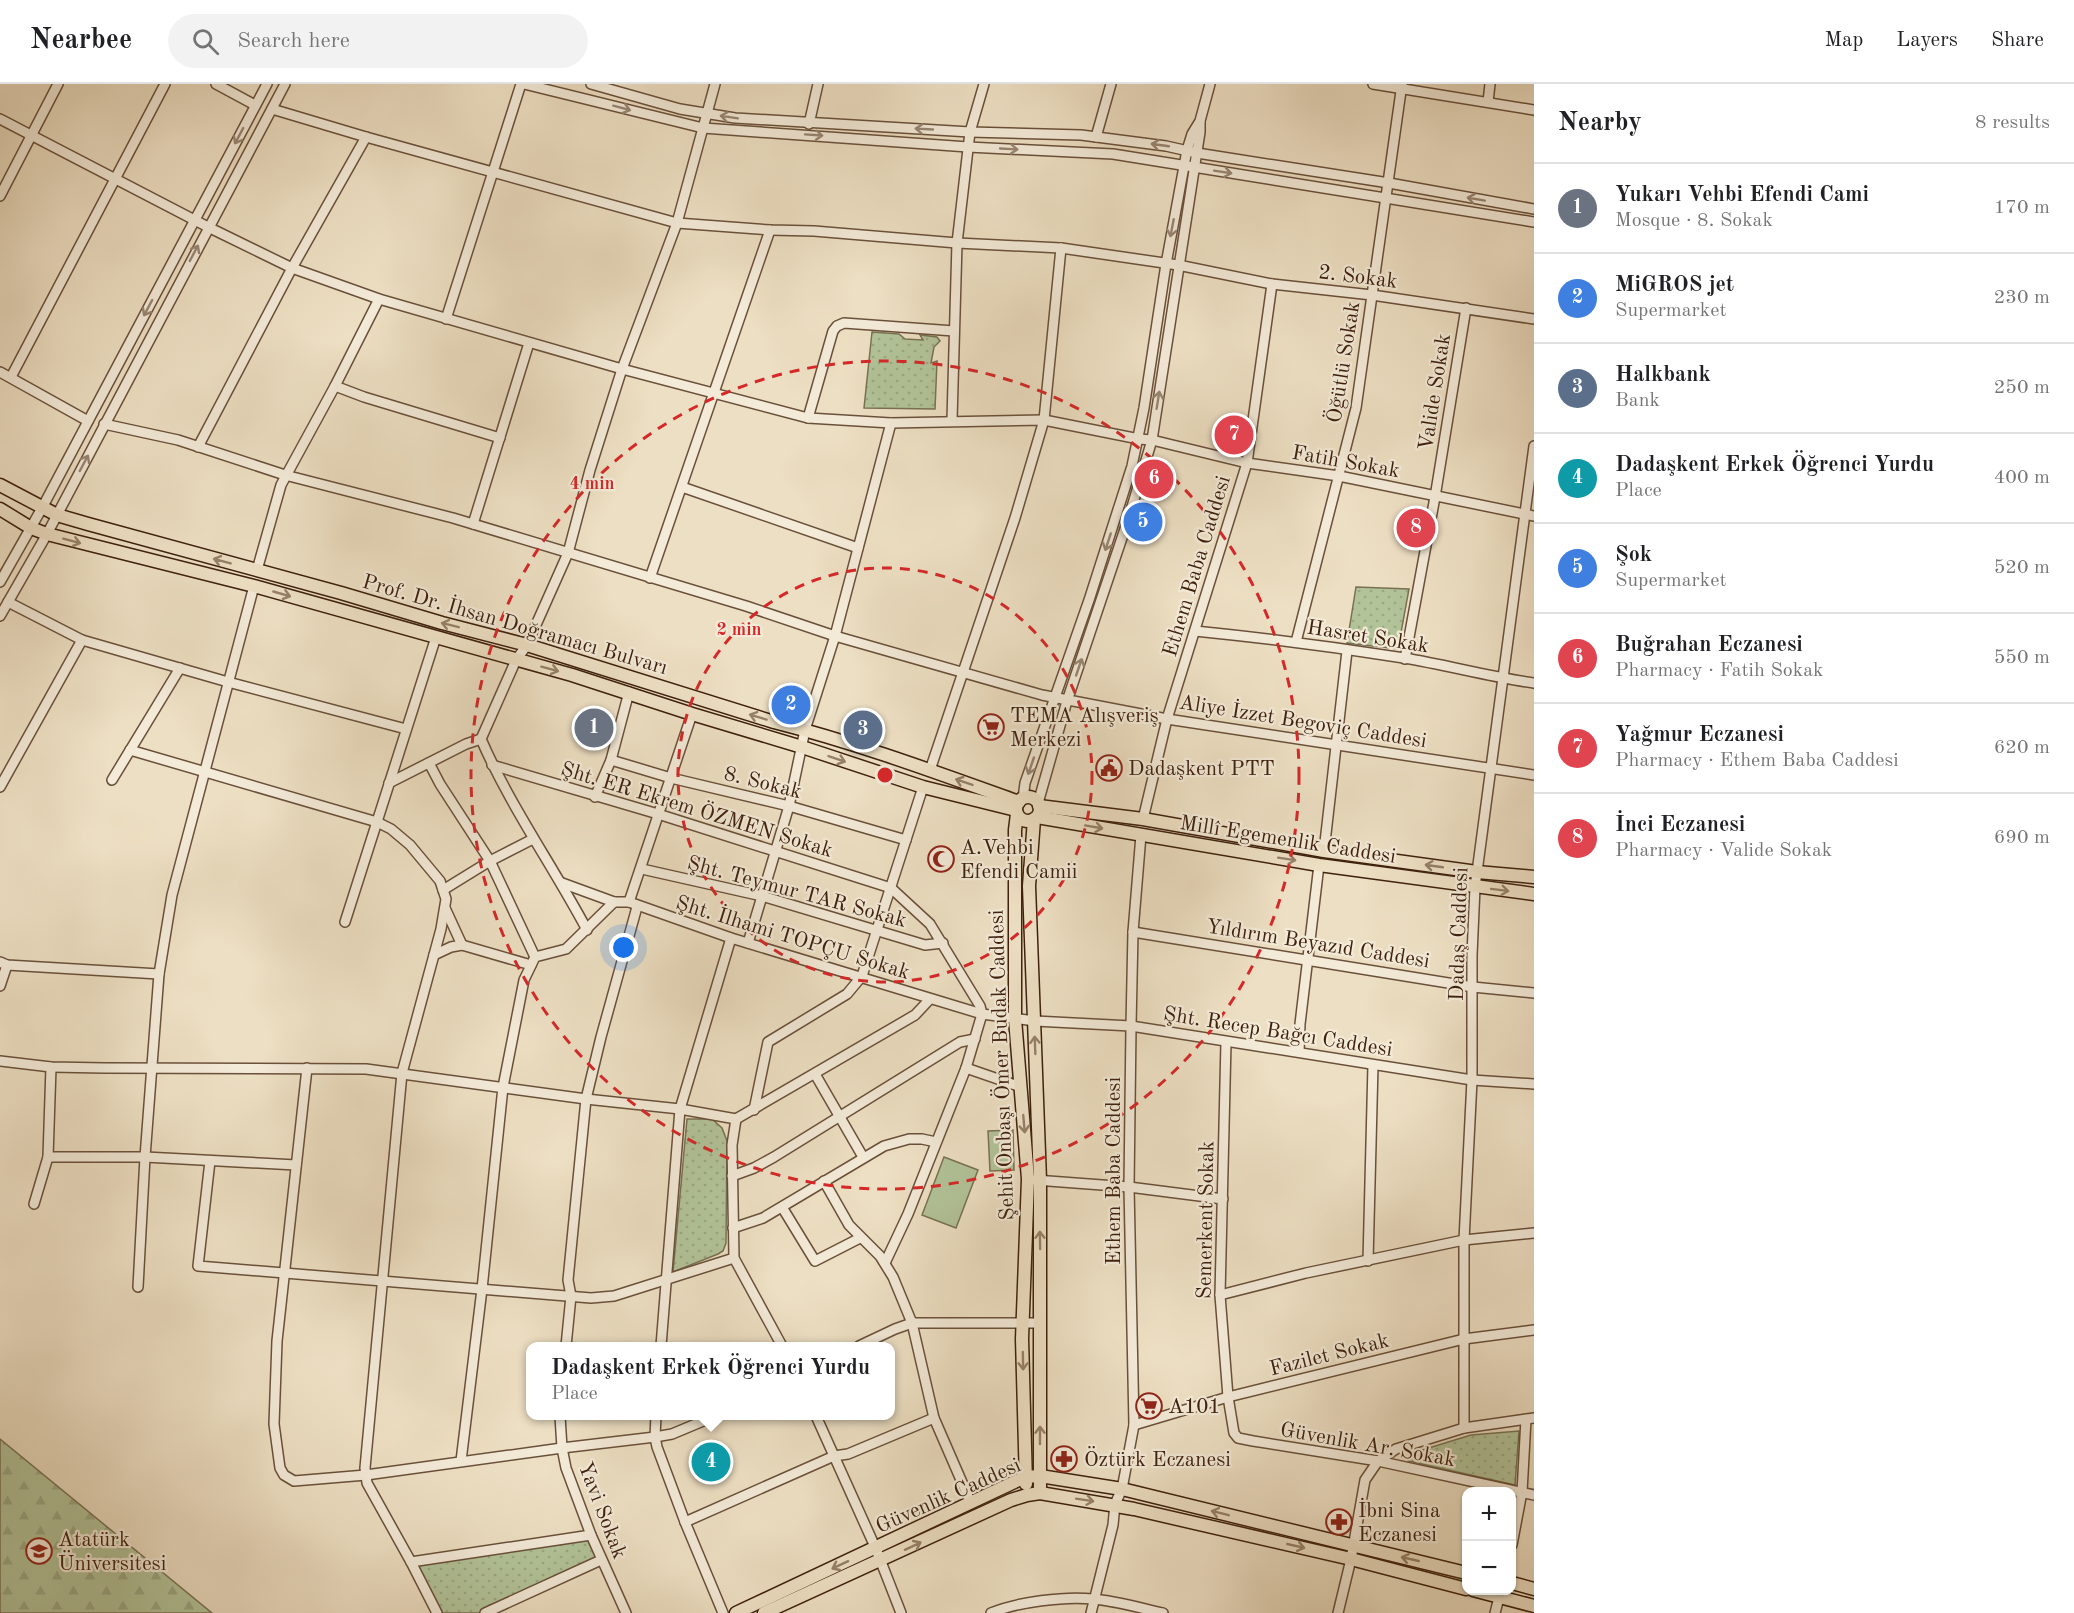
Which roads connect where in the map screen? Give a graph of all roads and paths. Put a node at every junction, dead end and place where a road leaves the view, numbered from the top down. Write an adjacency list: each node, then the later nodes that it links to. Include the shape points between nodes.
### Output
1 (58, 84): 27 (street)
2 (165, 84): 36 (street)
3 (216, 84): 18 (street)
4 (267, 84): 18 (street)
5 (285, 84): 19 (street)
6 (523, 84): 25 (street, one-way to 25); 35 (street)
7 (591, 84): 16 (street)
8 (715, 84): 21 (street)
9 (818, 84): 24 (street)
10 (984, 84): 26 (street)
11 (1112, 84): 29 (street)
12 (1210, 84): 23 (street)
13 (1373, 84): 15 (street)
14 (1490, 84): 17 (street)
15 (1402, 86): 17 (street); 37 (street, Öğütlü Sokak)
16 (618, 88): 21 (street)
17 (1488, 102): 20 (street)
18 (255, 105): 41 (street, one-way to 41)
19 (272, 109): 28 (street, 2. Sokak); 44 (street)
20 (1534, 110)
21 (707, 114): 24 (street, one-way to 21); 25 (street)
22 (0, 119): 27 (street, Fatih Sokak)
23 (1200, 121): 31 (street); 32 (street)
24 (809, 124): 26 (street, one-way to 24)
25 (703, 128): 30 (street, one-way to 30); 43 (street)
26 (970, 132): 29 (street); 30 (street)
27 (31, 136): 36 (street, Fatih Sokak); 38 (street)
28 (366, 137): 35 (street, 2. Sokak); 50 (street)
29 (1096, 137): 31 (street, one-way to 29)
30 (968, 147): 33 (street, one-way to 33, via 1113,154); 46 (street)
31 (1187, 150): 32 (street); 33 (street)
32 (1197, 153): 34 (street); 37 (street)
33 (1184, 165): 34 (street); 48 (street, one-way to 48)
34 (1195, 168): 39 (street, one-way to 39); 49 (street)
35 (494, 172): 43 (street, 2. Sokak); 56 (street)
36 (114, 179): 41 (street, Fatih Sokak); 61 (street)
37 (1389, 183): 39 (street, Öğütlü Sokak); 40 (street, one-way to 37)
38 (0, 196)
39 (1386, 198): 42 (street); 52 (street, Öğütlü Sokak)
40 (1534, 209)
41 (195, 220): 44 (street, Fatih Sokak); 67 (street, one-way to 67)
42 (1534, 222)
43 (677, 223): 45 (street, 2. Sokak); 59 (street)
44 (208, 227): 50 (street, Fatih Sokak); 69 (street, one-way to 44)
45 (770, 230): 46 (street, 2. Sokak); 63 (street)
46 (957, 243): 47 (street, 2. Sokak); 57 (street)
47 (1061, 248): 48 (street, 2. Sokak); 66 (street)
48 (1166, 264): 49 (street, 2. Sokak); 71 (street)
49 (1178, 265): 51 (street, 2. Sokak); 72 (street, one-way to 49)
50 (292, 268): 53 (street, Fatih Sokak); 74 (street)
51 (1272, 284): 52 (street, 2. Sokak); 75 (street, Ethem Baba Caddesi)
52 (1372, 295): 54 (street, 2. Sokak); 77 (street, Öğütlü Sokak, via 1356,408)
53 (379, 299): 56 (street, Fatih Sokak); 62 (street)
54 (1466, 308): 55 (street, 2. Sokak); 80 (street, Valide Sokak)
55 (1534, 319)
56 (446, 320): 58 (street, Fatih Sokak)
57 (954, 331): 64 (street, via 844,323 837,326); 65 (street)
58 (529, 343): 59 (street, Fatih Sokak); 70 (street)
59 (622, 369): 63 (street, Fatih Sokak); 90 (street)
60 (0, 372): 61 (street)
61 (11, 377): 67 (street)
62 (335, 386): 70 (street); 76 (street)
63 (715, 393): 64 (street, Fatih Sokak); 79 (street)
64 (808, 418): 68 (street, Fatih Sokak)
65 (952, 420): 66 (street, Fatih Sokak); 68 (street, Fatih Sokak)
66 (1044, 420): 71 (street, Fatih Sokak); 107 (street)
67 (88, 421): 81 (street)
68 (891, 423): 89 (street)
69 (104, 424): 74 (street, Aliye İzzet Begoviç Caddesi); 83 (street, one-way to 69)
70 (500, 438): 86 (street)
71 (1139, 439): 72 (street, Fatih Sokak); 112 (street, one-way to 112)
72 (1152, 440): 75 (street, Fatih Sokak); 113 (street, one-way to 72)
73 (1534, 446): 84 (street, Dadaş Caddesi)
74 (198, 447): 76 (street, Aliye İzzet Begoviç Caddesi)
75 (1247, 463): 77 (street, Fatih Sokak); 97 (street, Ethem Baba Caddesi)
76 (285, 474): 86 (street, Aliye İzzet Begoviç Caddesi); 91 (street)
77 (1339, 477): 80 (street, Fatih Sokak); 101 (street, Öğütlü Sokak)
78 (0, 485): 81 (main road, Prof. Dr. İhsan Doğramacı Bulvarı)
79 (682, 487): 89 (street); 92 (street)
80 (1435, 497): 84 (street, Fatih Sokak); 104 (street, Valide Sokak)
81 (42, 508): 83 (main road, Prof. Dr. İhsan Doğramacı Bulvarı); 87 (street)
82 (0, 509): 87 (main road, Prof. Dr. İhsan Doğramacı Bulvarı)
83 (57, 514): 88 (street); 91 (main road, Prof. Dr. İhsan Doğramacı Bulvarı, one-way to 83)
84 (1524, 514): 85 (street, Fatih Sokak); 108 (street, Dadaş Caddesi)
85 (1534, 516)
86 (473, 524): 90 (street, Aliye İzzet Begoviç Caddesi)
87 (31, 528): 88 (main road, Prof. Dr. İhsan Doğramacı Bulvarı); 93 (street)
88 (47, 534): 94 (main road, Prof. Dr. İhsan Doğramacı Bulvarı, one-way to 94); 95 (street)
89 (858, 548): 98 (street)
90 (568, 553): 92 (street, Aliye İzzet Begoviç Caddesi); 102 (street)
91 (257, 570): 102 (main road, Prof. Dr. İhsan Doğramacı Bulvarı, one-way to 91)
92 (650, 578): 98 (street, Aliye İzzet Begoviç Caddesi)
93 (0, 582)
94 (254, 586): 99 (main road, Prof. Dr. İhsan Doğramacı Bulvarı, one-way to 99); 109 (street)
95 (8, 602): 96 (street); 100 (street)
96 (0, 616)
97 (1195, 631): 101 (street, Hasret Sokak); 115 (street, Ethem Baba Caddesi)
98 (835, 636): 107 (street, Aliye İzzet Begoviç Caddesi); 117 (street)
99 (436, 637): 105 (main road, Prof. Dr. İhsan Doğramacı Bulvarı); 116 (street)
100 (82, 640): 106 (street); 132 (street)
101 (1296, 642): 103 (street, Hasret Sokak)
102 (527, 645): 105 (street); 117 (main road, Prof. Dr. İhsan Doğramacı Bulvarı, one-way to 102)
103 (1347, 651): 104 (street, Hasret Sokak); 119 (street)
104 (1405, 659): 108 (street, Hasret Sokak)
105 (516, 660): 111 (main road, Prof. Dr. İhsan Doğramacı Bulvarı, one-way to 111); 118 (street)
106 (180, 668): 109 (street); 121 (street)
107 (962, 673): 112 (street, Aliye İzzet Begoviç Caddesi); 126 (street)
108 (1503, 679): 110 (street, Hasret Sokak); 125 (street, Dadaş Caddesi)
109 (228, 682): 116 (street); 127 (street)
110 (1534, 683)
111 (628, 692): 114 (main road, Prof. Dr. İhsan Doğramacı Bulvarı); 122 (street)
112 (1055, 698): 113 (street, Aliye İzzet Begoviç Caddesi); 136 (street, one-way to 136)
113 (1067, 701): 115 (street, Aliye İzzet Begoviç Caddesi); 137 (street)
114 (692, 714): 120 (main road, Prof. Dr. İhsan Doğramacı Bulvarı); 129 (street)
115 (1167, 719): 119 (street, Aliye İzzet Begoviç Caddesi); 139 (street, Ethem Baba Caddesi)
116 (406, 729): 131 (street)
117 (805, 730): 120 (street); 126 (main road, Prof. Dr. İhsan Doğramacı Bulvarı)
118 (480, 739): 123 (street); 124 (street)
119 (1336, 746): 125 (street, Aliye İzzet Begoviç Caddesi); 145 (street)
120 (802, 747): 133 (main road, Prof. Dr. İhsan Doğramacı Bulvarı, one-way to 133); 135 (street)
121 (130, 750): 127 (street); 130 (street)
122 (611, 760): 129 (street, 8. Sokak); 134 (street)
123 (429, 763): 131 (street); 146 (street)
124 (492, 765): 134 (street, Şht. ER Ekrem ÖZMEN Sokak); 142 (street)
125 (1491, 768): 128 (street, Aliye İzzet Begoviç Caddesi); 149 (street, Dadaş Caddesi)
126 (930, 770): 136 (main road, Prof. Dr. İhsan Doğramacı Bulvarı, one-way to 126)
127 (204, 773): 140 (street); 172 (street, via 172,895)
128 (1534, 775)
129 (671, 778): 135 (street, 8. Sokak); 138 (street)
130 (112, 780)
131 (389, 783): 140 (street)
132 (1, 784)
133 (923, 788): 136 (main road, Prof. Dr. İhsan Doğramacı Bulvarı); 143 (street)
134 (595, 797): 138 (street, Şht. ER Ekrem ÖZMEN Sokak)
135 (789, 806): 143 (street, 8. Sokak); 144 (street)
136 (1019, 806): 137 (main road, via 1033,799); 137 (main road, via 1024,820); 179 (main road, Şehit Onbaşı Ömer Budak Caddesi, via 1015,830)
137 (1037, 811): 139 (main road, Millî Egemenlik Caddesi); 141 (main road, Millî Egemenlik Caddesi, one-way to 141); 180 (main road, Şehit Onbaşı Ömer Budak Caddesi, via 1029,886)
138 (658, 814): 144 (street, Şht. ER Ekrem ÖZMEN Sokak); 148 (street)
139 (1143, 819): 145 (main road, Millî Egemenlik Caddesi)
140 (376, 822): 154 (street, via 410,845 440,880); 160 (street)
141 (1141, 835): 147 (main road, Millî Egemenlik Caddesi, one-way to 147); 163 (street, Ethem Baba Caddesi)
142 (532, 839): 146 (street); 151 (street)
143 (906, 840): 153 (street)
144 (775, 851): 153 (street, Şht. ER Ekrem ÖZMEN Sokak); 156 (street)
145 (1324, 851): 149 (main road, Millî Egemenlik Caddesi, one-way to 145)
146 (490, 861): 154 (street); 170 (street)
147 (1319, 865): 152 (main road, Millî Egemenlik Caddesi); 169 (street)
148 (642, 869): 156 (street, Şht. Teymur TAR Sokak); 158 (street)
149 (1477, 872): 150 (main road, Millî Egemenlik Caddesi); 152 (street, Dadaş Caddesi)
150 (1534, 877)
151 (562, 883): 157 (street, Şht. İlhami TOPÇU Sokak); 161 (street)
152 (1475, 887): 155 (main road, Millî Egemenlik Caddesi, one-way to 155); 175 (street, Dadaş Caddesi)
153 (891, 888): 162 (street); 166 (street, via 922,915)
154 (443, 890): 159 (street)
155 (1534, 894)
156 (762, 896): 162 (street, Şht. Teymur TAR Sokak); 165 (street)
157 (614, 902): 158 (street, Şht. İlhami TOPÇU Sokak); 161 (street)
158 (633, 905): 164 (street, Şht. İlhami TOPÇU Sokak); 197 (street)
159 (444, 907): 167 (street); 168 (street)
160 (345, 922)
161 (587, 930): 170 (street, via 566,949)
162 (876, 931): 166 (street, Şht. Teymur TAR Sokak, via 925,945); 173 (street)
163 (1133, 932): 169 (street, Yıldırım Beyazıd Caddesi); 181 (street, Ethem Baba Caddesi)
164 (731, 938): 165 (street, Şht. İlhami TOPÇU Sokak); 198 (street)
165 (748, 943): 173 (street, Şht. İlhami TOPÇU Sokak)
166 (943, 943): 178 (street)
167 (462, 945): 168 (street); 170 (street)
168 (434, 955): 191 (street)
169 (1307, 960): 175 (street, Yıldırım Beyazıd Caddesi); 184 (street)
170 (533, 961): 195 (street, via 524,980)
171 (3, 964): 172 (street); 174 (street)
172 (159, 974): 190 (street)
173 (862, 976): 177 (street, Şht. İlhami TOPÇU Sokak); 199 (street, via 847,994 768,1042)
174 (0, 986)
175 (1473, 987): 176 (street, Yıldırım Beyazıd Caddesi); 193 (street, Dadaş Caddesi)
176 (1534, 993)
177 (930, 999): 178 (street, Şht. İlhami TOPÇU Sokak); 192 (street, via 915,1015)
178 (982, 1014): 179 (street, Şht. İlhami TOPÇU Sokak); 182 (street)
179 (1015, 1019): 180 (street, Şht. Recep Bağcı Caddesi); 196 (main road, Şehit Onbaşı Ömer Budak Caddesi)
180 (1035, 1021): 181 (street, Şht. Recep Bağcı Caddesi); 209 (main road, Şehit Onbaşı Ömer Budak Caddesi, one-way to 180)
181 (1131, 1026): 183 (street, Şht. Recep Bağcı Caddesi); 211 (street, Ethem Baba Caddesi)
182 (975, 1039): 189 (street); 200 (street, via 960,1042)
183 (1226, 1042): 184 (street, Şht. Recep Bağcı Caddesi); 212 (street, Semerkent Sokak)
184 (1299, 1052): 186 (street, Şht. Recep Bağcı Caddesi)
185 (0, 1061): 187 (street)
186 (1373, 1065): 193 (street, Şht. Recep Bağcı Caddesi); 220 (street)
187 (51, 1067): 190 (street); 203 (street)
188 (306, 1068): 190 (street); 191 (street); 207 (street)
189 (966, 1068): 196 (street); 202 (street)
190 (153, 1069): 204 (street)
191 (402, 1073): 195 (street); 224 (street)
192 (815, 1074): 199 (street); 200 (street)
193 (1472, 1080): 194 (street, Şht. Recep Bağcı Caddesi); 218 (street, Dadaş Caddesi)
194 (1534, 1084)
195 (503, 1087): 197 (street); 226 (street)
196 (1021, 1087): 209 (main road, Şehit Onbaşı Ömer Budak Caddesi, one-way to 209)
197 (586, 1099): 198 (street); 228 (street, via 568,1280)
198 (680, 1109): 201 (street); 223 (street)
199 (754, 1110): 201 (street)
200 (839, 1117): 205 (street); 208 (street, via 754,1168)
201 (736, 1119): 208 (street)
202 (936, 1142): 205 (street, via 897,1141); 221 (street)
203 (48, 1157): 204 (street); 213 (street)
204 (145, 1157): 206 (street); 225 (street)
205 (863, 1157): 210 (street)
206 (210, 1161): 207 (street); 222 (street, via 198,1266)
207 (296, 1165): 222 (street)
208 (732, 1176): 215 (street)
209 (1034, 1180): 211 (street); 230 (main road, Şehit Onbaşı Ömer Budak Caddesi, one-way to 209); 231 (main road, Şehit Onbaşı Ömer Budak Caddesi)
210 (824, 1181): 214 (street); 217 (street)
211 (1129, 1187): 212 (street); 245 (street, Ethem Baba Caddesi)
212 (1223, 1199): 227 (street, Semerkent Sokak)
213 (34, 1204)
214 (782, 1207): 215 (street, via 755,1222); 217 (street, via 814,1261)
215 (733, 1228): 219 (street)
216 (1534, 1233): 218 (street)
217 (860, 1238): 221 (street)
218 (1464, 1240): 220 (street); 233 (street, Dadaş Caddesi)
219 (734, 1257): 223 (street); 236 (street)
220 (1368, 1261): 227 (street)
221 (885, 1263): 229 (street)
222 (285, 1272): 224 (street); 252 (street, via 274,1424 280,1468 294,1481)
223 (666, 1278): 228 (street, via 614,1296); 235 (street)
224 (382, 1282): 226 (street); 252 (street)
225 (138, 1287)
226 (482, 1289): 228 (street); 250 (street)
227 (1220, 1295): 238 (street, Semerkent Sokak)
228 (571, 1296): 234 (street)
229 (912, 1323): 231 (street); 237 (street); 239 (street)
230 (1041, 1323): 231 (street); 253 (main road, Şehit Onbaşı Ömer Budak Caddesi, one-way to 230)
231 (1022, 1324): 254 (main road, Şehit Onbaşı Ömer Budak Caddesi, one-way to 254)
232 (1534, 1329): 233 (street, Fazilet Sokak)
233 (1464, 1339): 238 (street, Fazilet Sokak); 246 (street, Dadaş Caddesi)
234 (566, 1342)
235 (661, 1342)
236 (779, 1342)
237 (869, 1342)
238 (1228, 1398): 245 (street, Fazilet Sokak); 251 (street, Güvenlik Ar. Sokak, via 1238,1438)
239 (934, 1418): 249 (street, via 848,1454); 259 (street)
240 (1530, 1419): 246 (street); 256 (street)
241 (560, 1420): 248 (street, Yavi Sokak)
242 (656, 1420): 247 (street)
243 (705, 1420): 247 (street)
244 (818, 1420): 249 (street)
245 (1134, 1425): 255 (street, Ethem Baba Caddesi)
246 (1464, 1428): 251 (street, via 1396,1449)
247 (655, 1437): 248 (street); 261 (street)
248 (562, 1448): 250 (street); 262 (street, Yavi Sokak)
249 (834, 1456): 261 (street); 265 (street)
250 (461, 1461): 252 (street)
251 (1378, 1461): 256 (street, Güvenlik Ar. Sokak); 264 (street, via 1365,1480)
252 (366, 1475): 269 (street)
253 (1040, 1476): 254 (main road, Güvenlik Caddesi); 255 (main road, Güvenlik Caddesi); 257 (main road, Şehit Onbaşı Ömer Budak Caddesi)
254 (1025, 1477): 257 (main road, Şehit Onbaşı Ömer Budak Caddesi); 259 (main road, Güvenlik Caddesi)
255 (1122, 1488): 260 (street, Ethem Baba Caddesi); 264 (main road, Güvenlik Caddesi, one-way to 255)
256 (1522, 1492): 258 (street, Güvenlik Ar. Sokak); 263 (street)
257 (1034, 1494): 260 (main road, Güvenlik Caddesi, one-way to 260); 268 (main road, Güvenlik Caddesi, one-way to 257, via 1011,1500)
258 (1534, 1494)
259 (971, 1503): 265 (main road, Güvenlik Caddesi)
260 (1115, 1504): 266 (main road, Güvenlik Caddesi, one-way to 266); 276 (street, Ethem Baba Caddesi)
261 (685, 1522): 281 (street)
262 (591, 1535): 267 (street, Yavi Sokak); 269 (street)
263 (1513, 1541)
264 (1353, 1546): 266 (street); 270 (main road, Güvenlik Caddesi, one-way to 264)
265 (876, 1549): 268 (street); 282 (main road, Güvenlik Caddesi, one-way to 282)
266 (1351, 1559): 272 (main road, Güvenlik Caddesi); 288 (street)
267 (601, 1560): 279 (street); 280 (street, Yavi Sokak)
268 (880, 1561): 283 (main road, Güvenlik Caddesi); 284 (street)
269 (411, 1562): 278 (street)
270 (1462, 1572)
271 (1516, 1584): 273 (main road)
272 (1462, 1588)
273 (1534, 1589)
274 (1499, 1595): 289 (street)
275 (1502, 1595): 277 (main road)
276 (1094, 1599): 285 (street, via 1015,1605); 286 (street, Ethem Baba Caddesi); 287 (street)
277 (1534, 1606)
278 (437, 1613)
279 (485, 1613)
280 (626, 1613)
281 (723, 1613)
282 (736, 1613)
283 (764, 1613)
284 (901, 1613)
285 (991, 1613)
286 (1091, 1613)
287 (1163, 1613)
288 (1338, 1613)
289 (1495, 1613)

